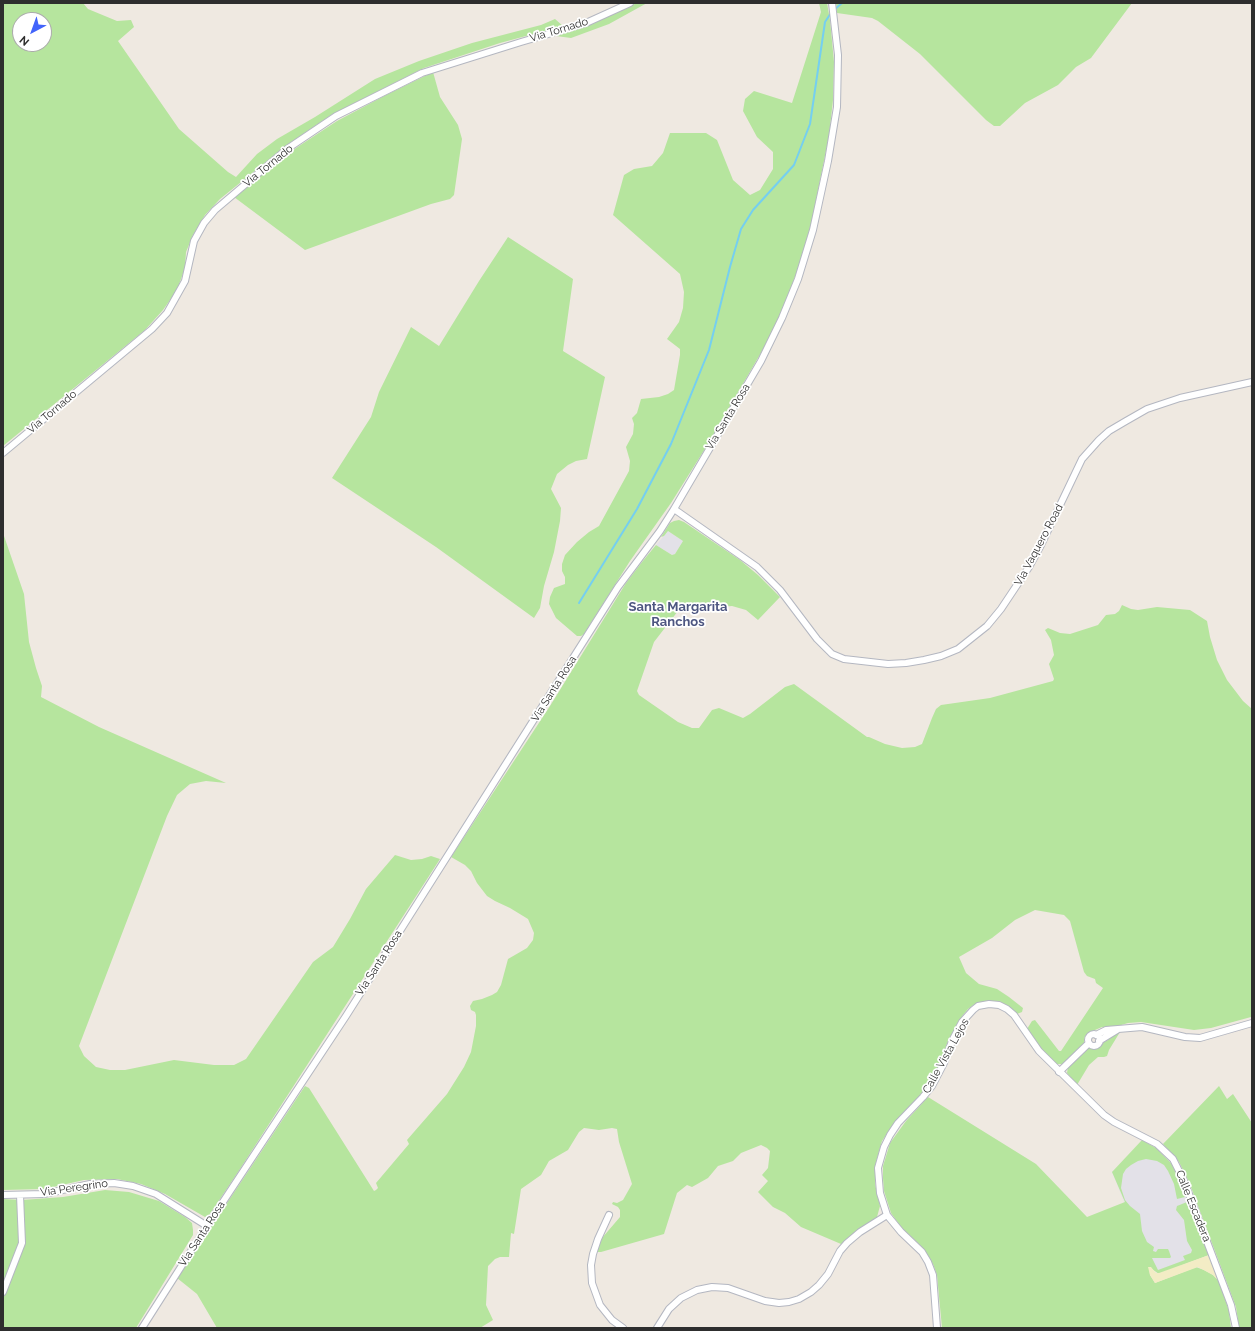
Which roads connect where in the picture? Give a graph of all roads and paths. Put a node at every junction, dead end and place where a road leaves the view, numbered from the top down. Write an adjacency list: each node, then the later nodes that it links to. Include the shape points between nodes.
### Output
1 (630, 3): 4 (street, Via Tornado, via 586,23 422,73 336,116 287,149 215,210 204,223 194,241 185,282 167,313 152,329)
2 (832, 3): 5 (street, Via Santa Rosa, via 838,55 837,107 814,230 795,286 761,362)
3 (1252, 382): 5 (street, Via Vaquero Road, via 1180,398 1147,409 1109,431 1082,459 1038,551 1001,609 987,626 958,648 924,660 888,664 844,659 832,654 817,639 780,590 757,567)
4 (3, 453)
5 (674, 509): 17 (street, Via Santa Rosa, via 618,587 342,1022)
6 (989, 1004): 12 (street, Calle Escadera, via 998,1005 1014,1015 1039,1051); 16 (street, Calle Vista Lejos, via 978,1006 962,1022 932,1086 898,1123 884,1146 878,1179)
7 (1252, 1023): 8 (street, via 1200,1038 1142,1027)
8 (1118, 1030): 9 (street, via 1106,1030); 10 (street)
9 (1096, 1035): 10 (street); 11 (street, via 1089,1036)
10 (1100, 1041): 11 (street, via 1096,1046)
11 (1089, 1043): 12 (street)
12 (1059, 1072): 23 (street, Calle Escadera, via 1104,1115 1157,1144 1173,1159 1229,1298)
13 (3, 1195): 14 (street, Via Peregrino)
14 (20, 1195): 17 (street, Via Peregrino, via 44,1194 90,1184 114,1183 133,1186 156,1194); 18 (street, via 22,1243)
15 (609, 1215): 20 (street, via 593,1254 592,1283 600,1305 612,1320)
16 (887, 1215): 21 (street, via 847,1243 820,1285 799,1299 778,1303 728,1288 712,1287 697,1290 681,1298 669,1309); 22 (street, Calle Vista Lejos, via 922,1252 928,1262 933,1275)
17 (207, 1226): 19 (street, Via Santa Rosa)
18 (3, 1292)
19 (142, 1328)
20 (623, 1328)
21 (657, 1328)
22 (937, 1328)
23 (1236, 1328)

